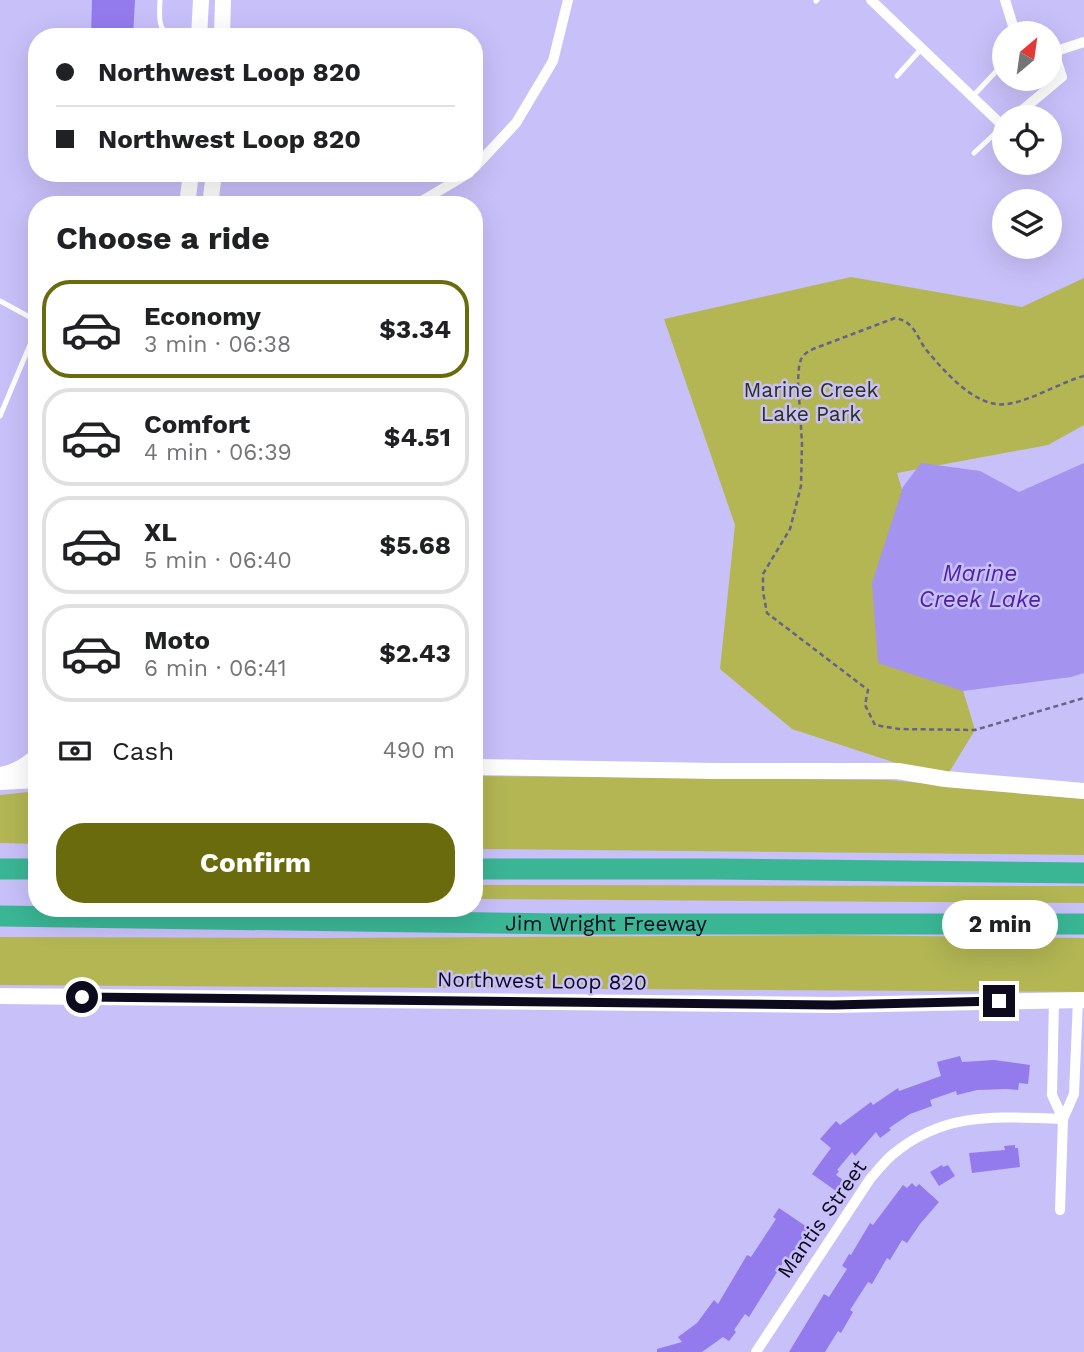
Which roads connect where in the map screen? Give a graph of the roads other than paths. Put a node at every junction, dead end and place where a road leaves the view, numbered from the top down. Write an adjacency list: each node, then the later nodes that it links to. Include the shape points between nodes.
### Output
1 (160, 0): 8 (lane)
2 (201, 0): 9 (main road)
3 (223, 0): 10 (main road)
4 (568, 0): 22 (street, via 553,61 516,123)
5 (871, 0): 12 (street)
6 (1004, 0): 7 (street)
7 (1011, 21)
8 (162, 28)
9 (199, 28)
10 (222, 28)
11 (1084, 43): 13 (street)
12 (922, 48): 14 (lane); 17 (street)
13 (1062, 49)
14 (897, 76)
15 (992, 76): 17 (lane)
16 (1045, 91): 18 (street)
17 (973, 96): 19 (street)
18 (1028, 105)
19 (992, 114)
20 (992, 136): 21 (lane)
21 (974, 153)
22 (483, 158)
23 (454, 182): 24 (street)
24 (430, 196)
25 (0, 301): 26 (lane)
26 (28, 316)
27 (28, 349): 28 (lane)
28 (0, 416)
29 (28, 764): 31 (main road)
30 (483, 767): 34 (main road, via 898,771)
31 (0, 775)
32 (28, 780): 33 (main road)
33 (0, 782)
34 (1084, 792)
35 (0, 869): 36 (highway)
36 (28, 869)
37 (483, 869): 38 (highway)
38 (1084, 873)
39 (0, 916): 40 (highway, Jim Wright Freeway)
40 (28, 916)
41 (80, 917): 42 (highway, Jim Wright Freeway)
42 (1084, 924)
43 (0, 996): 44 (main road, Northwest Loop 820, via 820,1005)
44 (1054, 1000): 45 (main road, Northwest Loop 820); 46 (street, via 1052,1095)
45 (1081, 1000): 46 (street, via 1074,1094)
46 (1063, 1119): 47 (street); 48 (street, Mantis Street, via 992,1116 963,1120 936,1128 890,1156 870,1179)
47 (1060, 1210)
48 (756, 1352)

